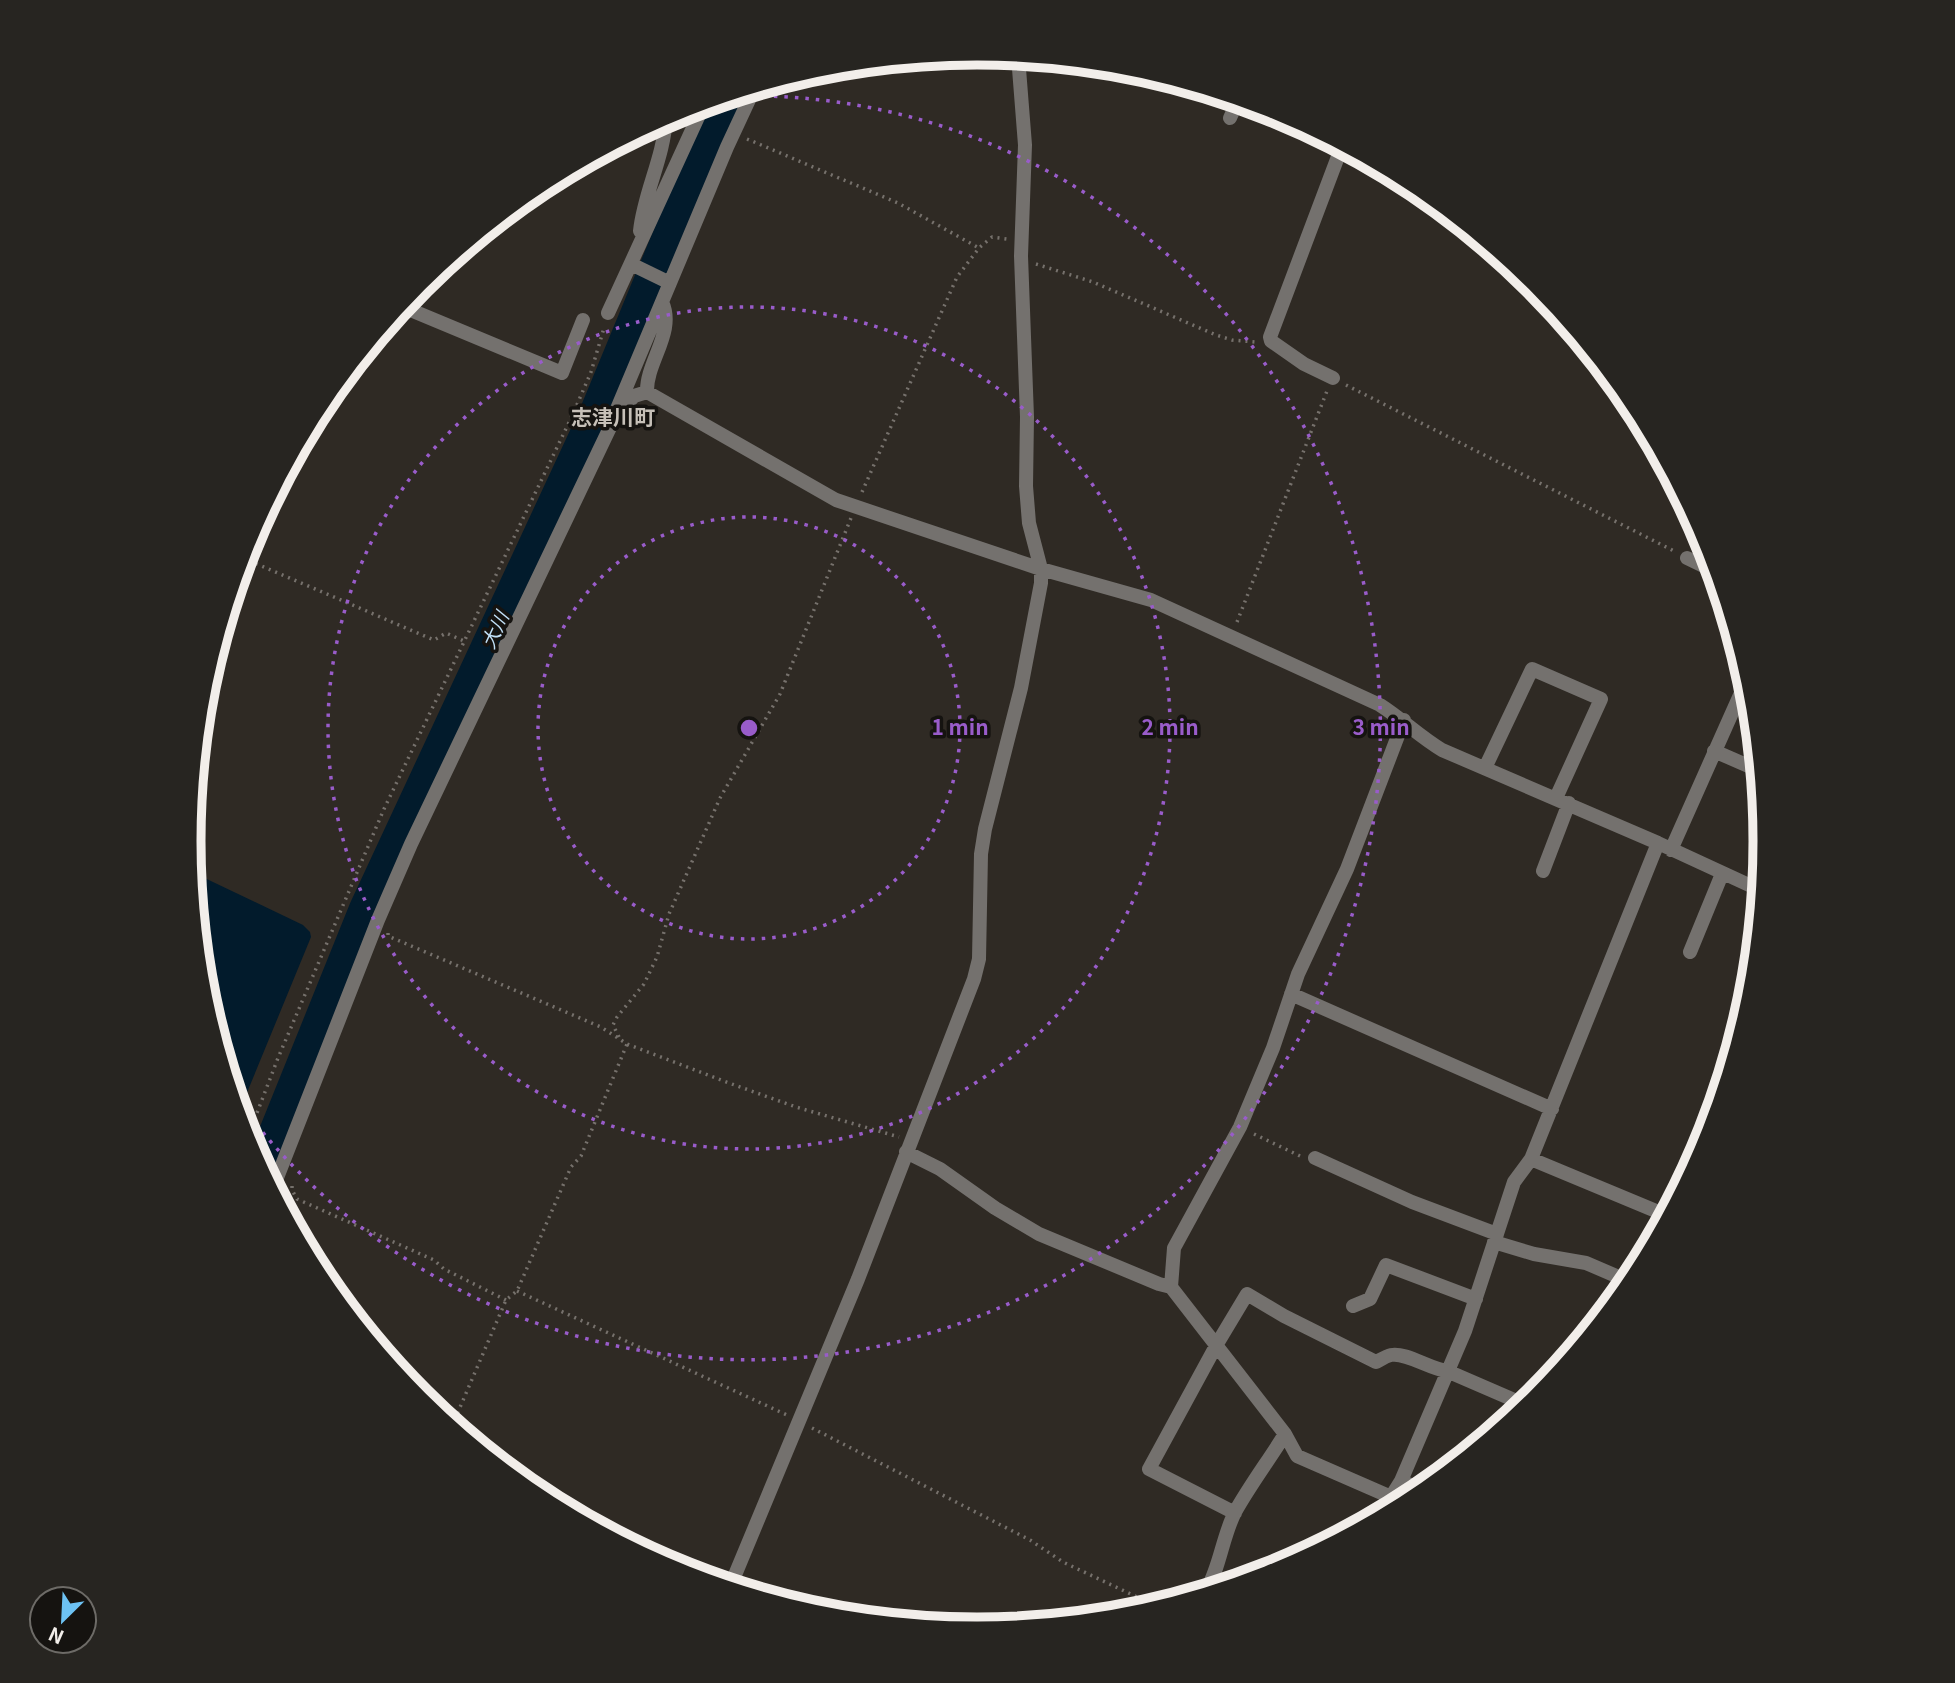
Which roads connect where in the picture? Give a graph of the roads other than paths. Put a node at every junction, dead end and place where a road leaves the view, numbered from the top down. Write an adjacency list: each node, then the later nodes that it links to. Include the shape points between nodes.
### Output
1 (1018, 66): 20 (street, via 1025,145 1021,262 1026,486 1029,523)
2 (749, 99): 10 (street)
3 (1234, 109): 5 (street)
4 (698, 117): 8 (street)
5 (1230, 118)
6 (665, 131): 8 (street, via 641,219)
7 (1339, 154): 15 (street, via 1271,332 1271,341)
8 (638, 248): 9 (street)
9 (634, 266): 10 (street); 13 (street)
10 (669, 282): 11 (street)
11 (662, 302): 16 (street, via 666,321 646,380); 17 (street)
12 (411, 310): 14 (street, via 562,373)
13 (608, 313)
14 (583, 320)
15 (1333, 378)
16 (647, 392): 17 (street, via 634,396); 20 (street, via 836,500)
17 (615, 417): 37 (street, via 411,844)
18 (1687, 558): 19 (street)
19 (1703, 566)
20 (1041, 569): 22 (street, via 1151,600); 34 (street, via 1021,688 981,854 979,959)
21 (1740, 695): 23 (street)
22 (1404, 720): 25 (street, via 1424,740); 32 (street, via 1347,869)
23 (1714, 751): 24 (street); 27 (street)
24 (1751, 767)
25 (1485, 768): 26 (street); 26 (street, via 1532,669 1544,674 1601,699)
26 (1562, 801): 27 (street); 28 (street)
27 (1664, 846): 29 (street); 33 (street)
28 (1543, 871)
29 (1721, 874): 30 (street); 31 (street)
30 (1753, 887)
31 (1690, 952)
32 (1291, 994): 33 (street); 41 (street, via 1240,1127 1174,1248)
33 (1552, 1108): 36 (street)
34 (909, 1146): 41 (street, via 1039,1234); 52 (street)
35 (1315, 1158): 39 (street)
36 (1531, 1159): 38 (street); 39 (street, via 1514,1182)
37 (277, 1176)
38 (1659, 1212)
39 (1496, 1238): 40 (street, via 1534,1254 1586,1263); 42 (street)
40 (1620, 1277)
41 (1171, 1287): 44 (street)
42 (1476, 1299): 43 (street, via 1386,1265 1370,1299); 45 (street)
43 (1353, 1306)
44 (1217, 1344): 45 (street, via 1247,1294 1376,1362 1402,1355); 47 (street); 51 (street, via 1149,1469)
45 (1447, 1371): 46 (street); 48 (street)
46 (1516, 1401)
47 (1285, 1434): 50 (street, via 1297,1456); 51 (street)
48 (1401, 1481): 49 (street); 50 (street)
49 (1411, 1485)
50 (1391, 1497)
51 (1235, 1513): 53 (street)
52 (733, 1579)
53 (1211, 1582)

